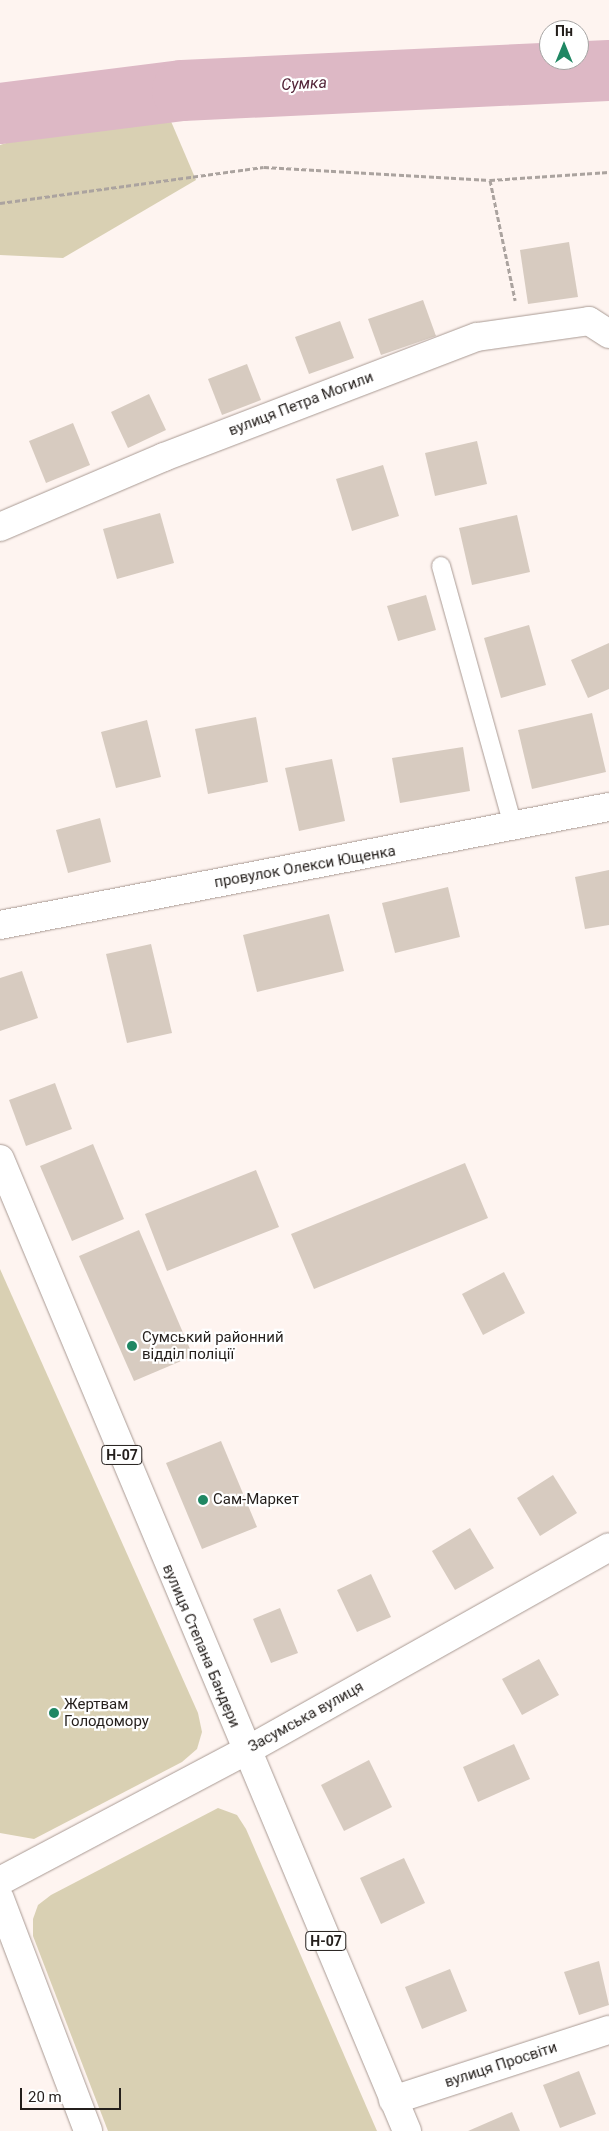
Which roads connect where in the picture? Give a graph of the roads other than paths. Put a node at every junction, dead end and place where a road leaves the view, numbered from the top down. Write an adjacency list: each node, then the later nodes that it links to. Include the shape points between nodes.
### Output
1 (609, 334): 2 (street, вулиця Петра Могили, via 589,321 477,337 164,457)
2 (0, 527)
3 (441, 566): 5 (lane)
4 (609, 807): 5 (street, провулок Олекси Ющенка)
5 (513, 826): 6 (street, провулок Олекси Ющенка)
6 (0, 925)
7 (0, 1159): 9 (street, вулиця Степана Бандери / Н-07)
8 (609, 1547): 9 (street, Засумська вулиця)
9 (246, 1751): 10 (street, Засумська вулиця); 14 (street, вулиця Степана Бандери / Н-07)
10 (0, 1881)
11 (0, 1899): 12 (street)
12 (8, 1940): 15 (street)
13 (609, 2030): 14 (street, вулиця Просвіти)
14 (393, 2100): 16 (street, вулиця Степана Бандери / Н-07)
15 (88, 2131)
16 (407, 2131)

